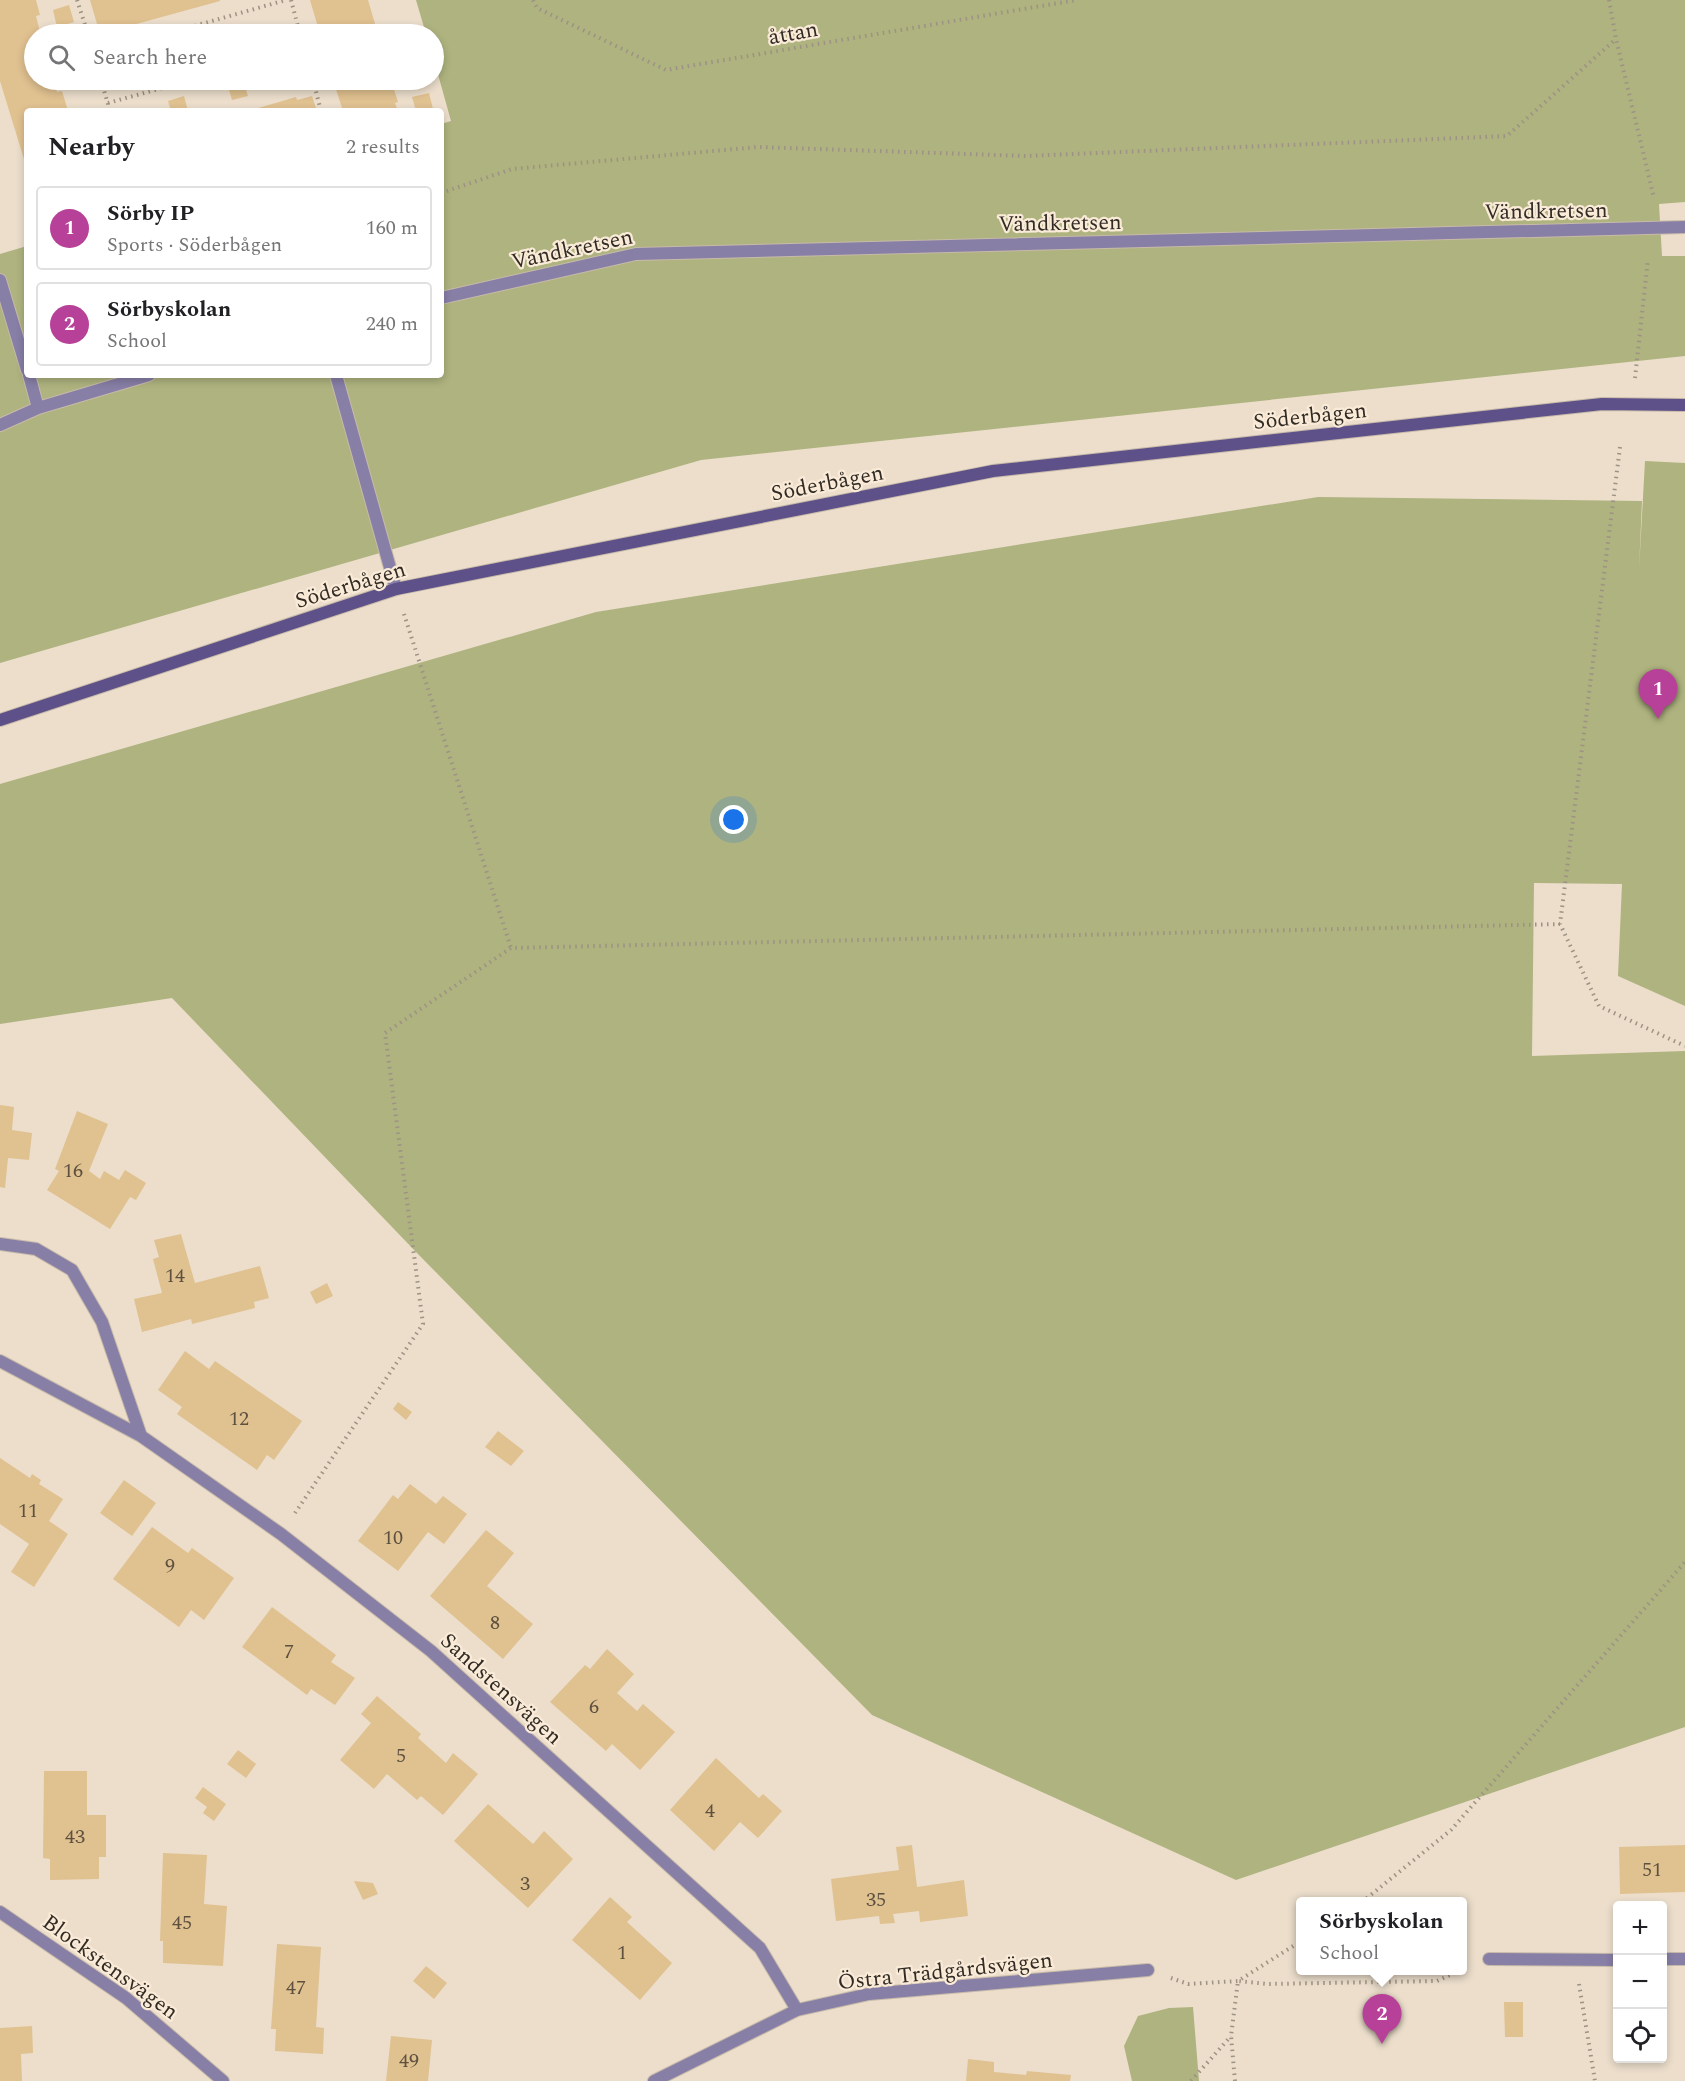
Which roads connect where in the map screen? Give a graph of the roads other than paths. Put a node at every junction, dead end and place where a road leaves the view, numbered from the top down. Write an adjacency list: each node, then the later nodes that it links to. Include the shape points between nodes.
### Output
1 (1685, 227): 3 (street, Vändkretsen, via 636,254)
2 (0, 280): 4 (street)
3 (444, 296)
4 (24, 360)
5 (29, 378): 9 (street)
6 (139, 378): 9 (street)
7 (337, 378): 11 (street)
8 (1685, 405): 11 (street, Söderbågen, via 1602,404 993,471)
9 (38, 408): 10 (street)
10 (0, 425)
11 (396, 589): 12 (street, Söderbågen)
12 (0, 720)
13 (0, 1244): 15 (street, via 36,1249 72,1270 102,1322)
14 (0, 1361): 15 (street, Sandstensvägen)
15 (141, 1436): 22 (street, Sandstensvägen, via 281,1534 431,1651 760,1948)
16 (0, 1912): 23 (street, Blockstensvägen, via 126,1998)
17 (1489, 1959): 20 (street)
18 (1667, 1959): 19 (street)
19 (1685, 1959)
20 (1613, 1960)
21 (1148, 1970): 22 (street, Östra Trädgårdsvägen, via 869,1994)
22 (797, 2010): 24 (street, Östra Trädgårdsvägen)
23 (223, 2081)
24 (654, 2081)

